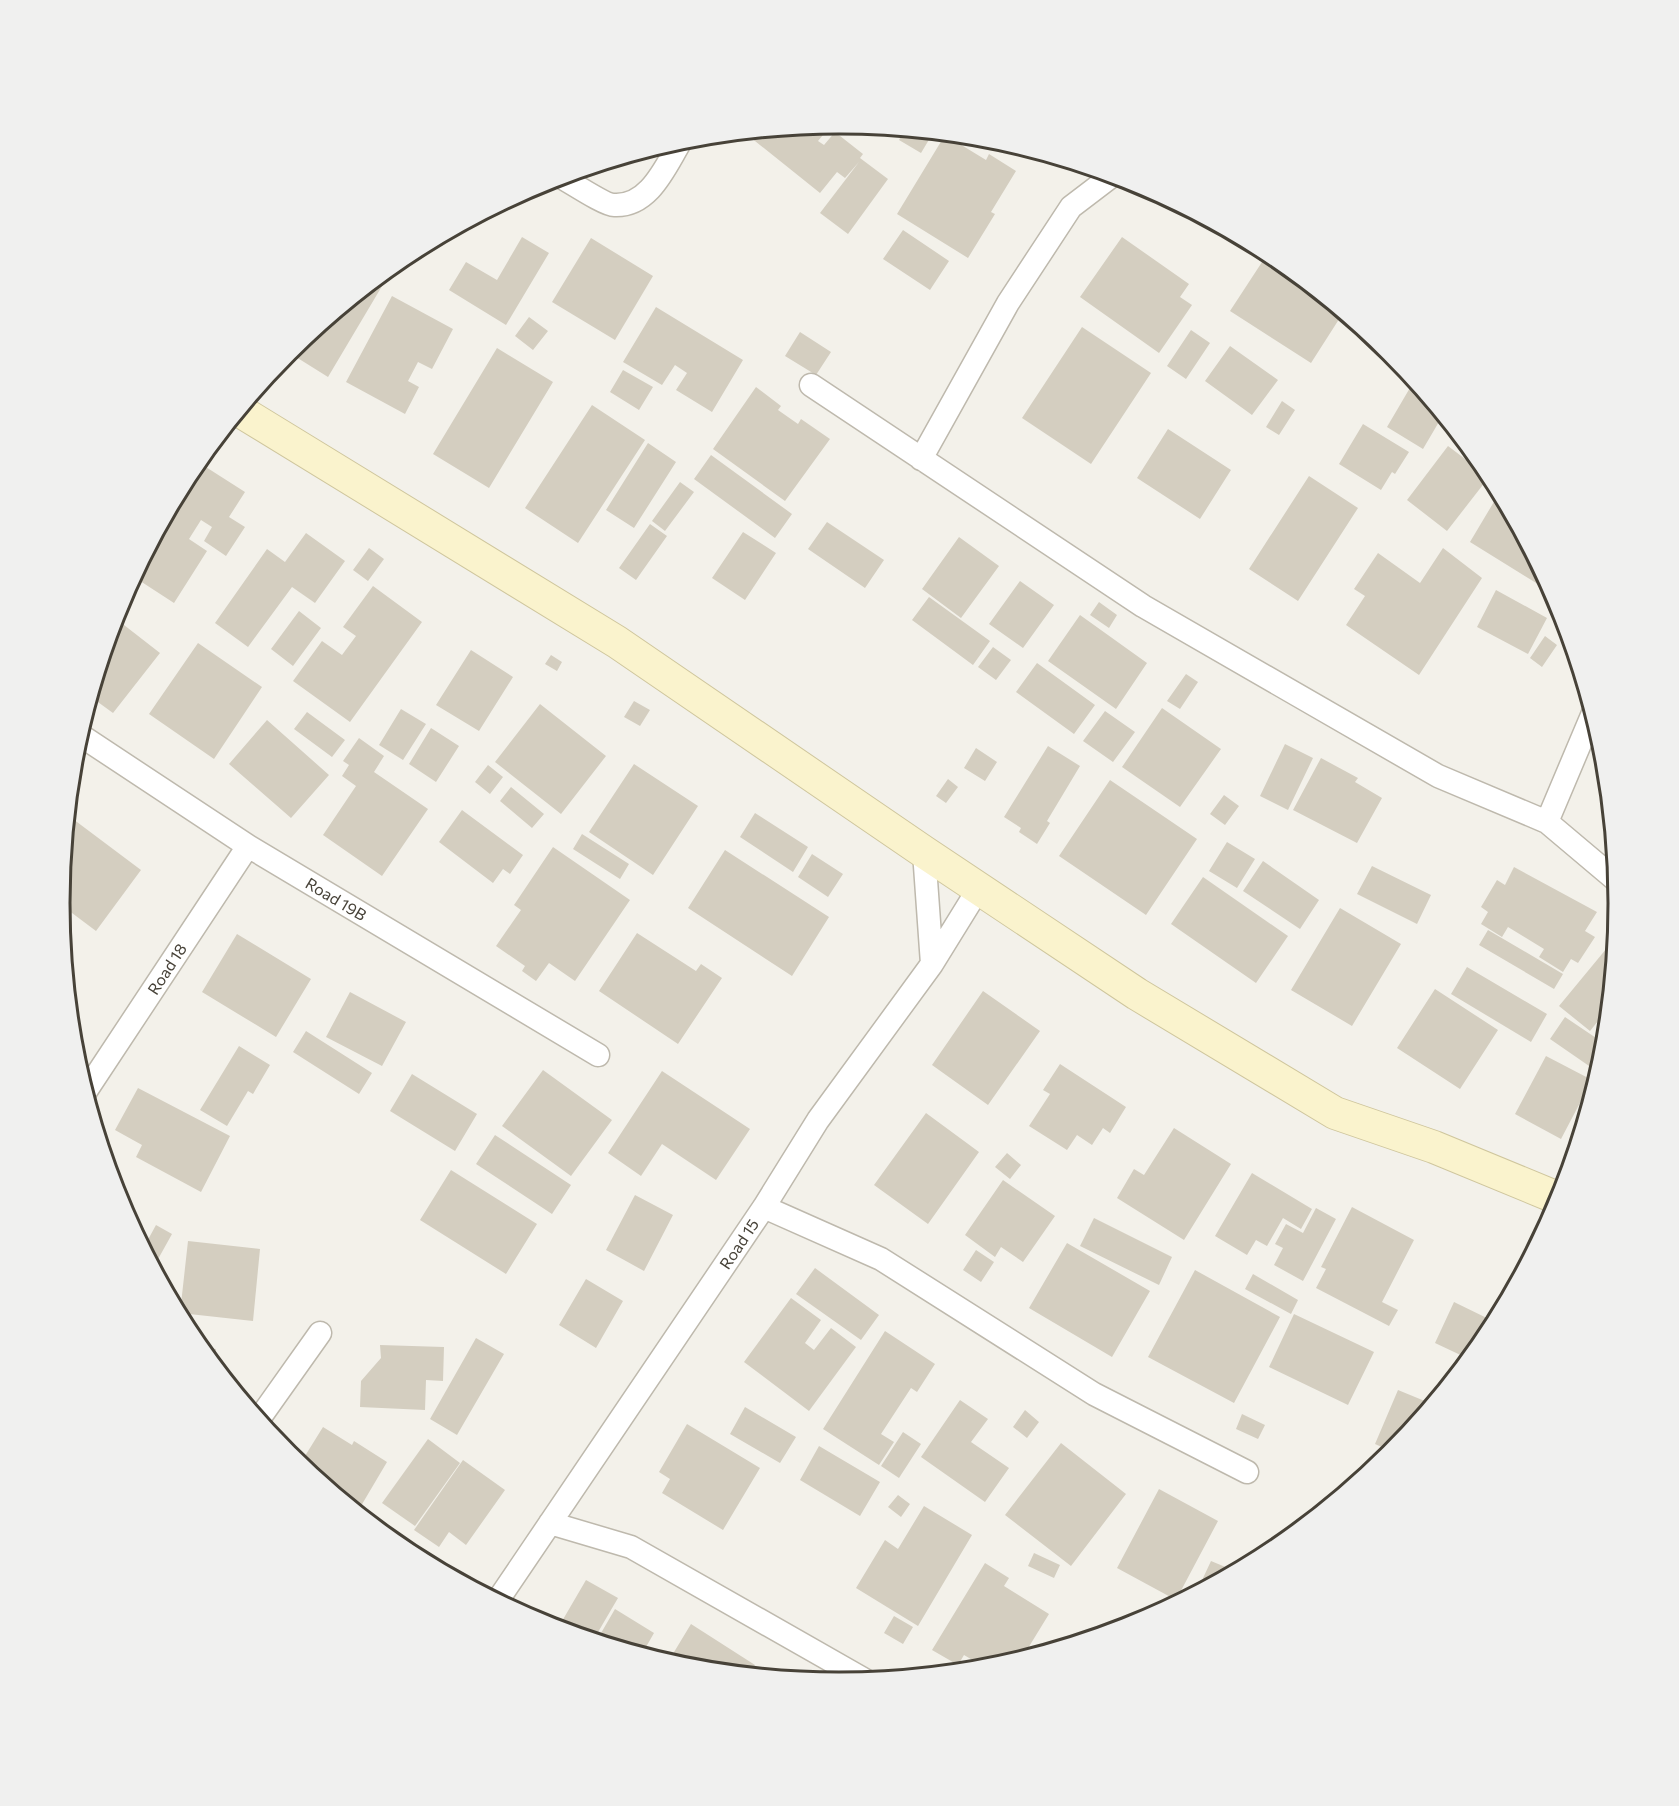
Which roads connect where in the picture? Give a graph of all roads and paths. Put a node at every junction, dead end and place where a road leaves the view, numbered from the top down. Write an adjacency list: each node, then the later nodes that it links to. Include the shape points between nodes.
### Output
1 (674, 152): 3 (street, via 654,186 634,202 613,206)
2 (1104, 182): 6 (street, via 1071,207 1008,303)
3 (571, 183)
4 (811, 385): 6 (street)
5 (246, 415): 11 (street, via 617,642)
6 (921, 459): 9 (street, via 1184,630 1438,776)
7 (1587, 726): 9 (street)
8 (88, 740): 10 (street, Road 19B)
9 (1547, 822): 12 (street)
10 (248, 846): 15 (street, Road 19B); 16 (street, Road 18)
11 (924, 852): 13 (street); 14 (street)
12 (1607, 873)
13 (979, 888): 14 (street, Road 15); 17 (street, via 1137,994 1335,1113 1434,1147)
14 (932, 964): 18 (street, Road 15, via 818,1120)
15 (598, 1055)
16 (92, 1082)
17 (1551, 1195)
18 (764, 1207): 21 (street, via 881,1259 1094,1394); 22 (street, Road 15)
19 (320, 1333): 20 (street)
20 (264, 1413)
21 (1247, 1472)
22 (550, 1522): 23 (street, Road 15); 24 (street, via 631,1547)
23 (502, 1594)
24 (850, 1672)

